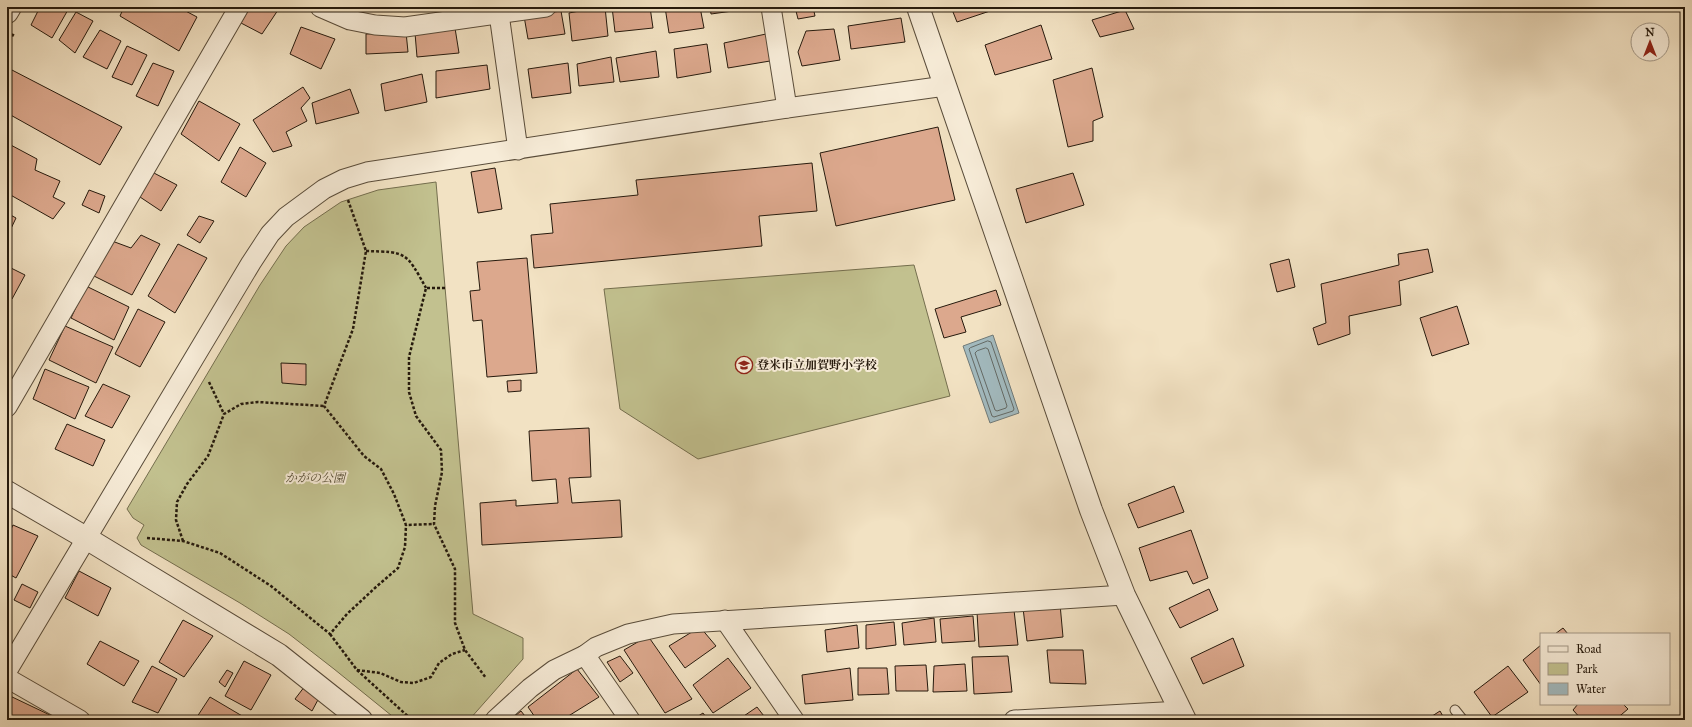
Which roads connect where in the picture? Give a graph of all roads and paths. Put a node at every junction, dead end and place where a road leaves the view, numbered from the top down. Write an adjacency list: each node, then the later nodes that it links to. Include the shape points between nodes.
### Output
1 (10, 7): 7 (street)
2 (239, 7): 18 (street)
3 (320, 7): 8 (street, via 350,20 405,27)
4 (546, 7): 8 (street)
5 (771, 7): 10 (street)
6 (918, 7): 9 (street)
7 (7, 12)
8 (499, 14): 11 (street)
9 (945, 86): 10 (street); 26 (street, via 1076,468)
10 (787, 108): 11 (street)
11 (518, 150): 23 (street, via 367,172 344,179 324,190 286,217 270,234 251,263)
12 (348, 199): 13 (path)
13 (366, 251): 14 (path, via 396,252 410,260); 17 (path, via 353,330)
14 (426, 288): 15 (path); 21 (path, via 409,357 409,392 416,416 441,450 442,472)
15 (445, 288)
16 (209, 382): 19 (path)
17 (324, 406): 19 (path, via 258,402 241,404); 22 (path, via 364,456 381,469)
18 (7, 407)
19 (224, 414): 25 (path, via 208,456 177,502 176,520)
20 (7, 492): 23 (street)
21 (434, 524): 22 (path); 29 (path, via 455,569 455,623)
22 (406, 525): 28 (path, via 405,547 398,568 347,614)
23 (86, 538): 32 (street); 38 (street, via 279,655)
24 (148, 538): 25 (path)
25 (183, 541): 28 (path, via 220,553 271,586)
26 (1124, 595): 27 (street); 36 (street)
27 (725, 620): 30 (street, via 673,624 628,634 596,647); 42 (street)
28 (330, 634): 31 (path)
29 (465, 650): 31 (path, via 452,654 439,663 431,677 414,683 401,682 380,673); 34 (path)
30 (585, 655): 40 (street, via 554,670); 41 (street)
31 (357, 670): 39 (path)
32 (7, 671)
33 (7, 678): 37 (street)
34 (486, 678)
35 (1455, 710): 44 (lane)
36 (1183, 716): 43 (street)
37 (80, 720)
38 (361, 720)
39 (412, 720)
40 (495, 720)
41 (630, 720)
42 (794, 720)
43 (1014, 720)
44 (1463, 720)

